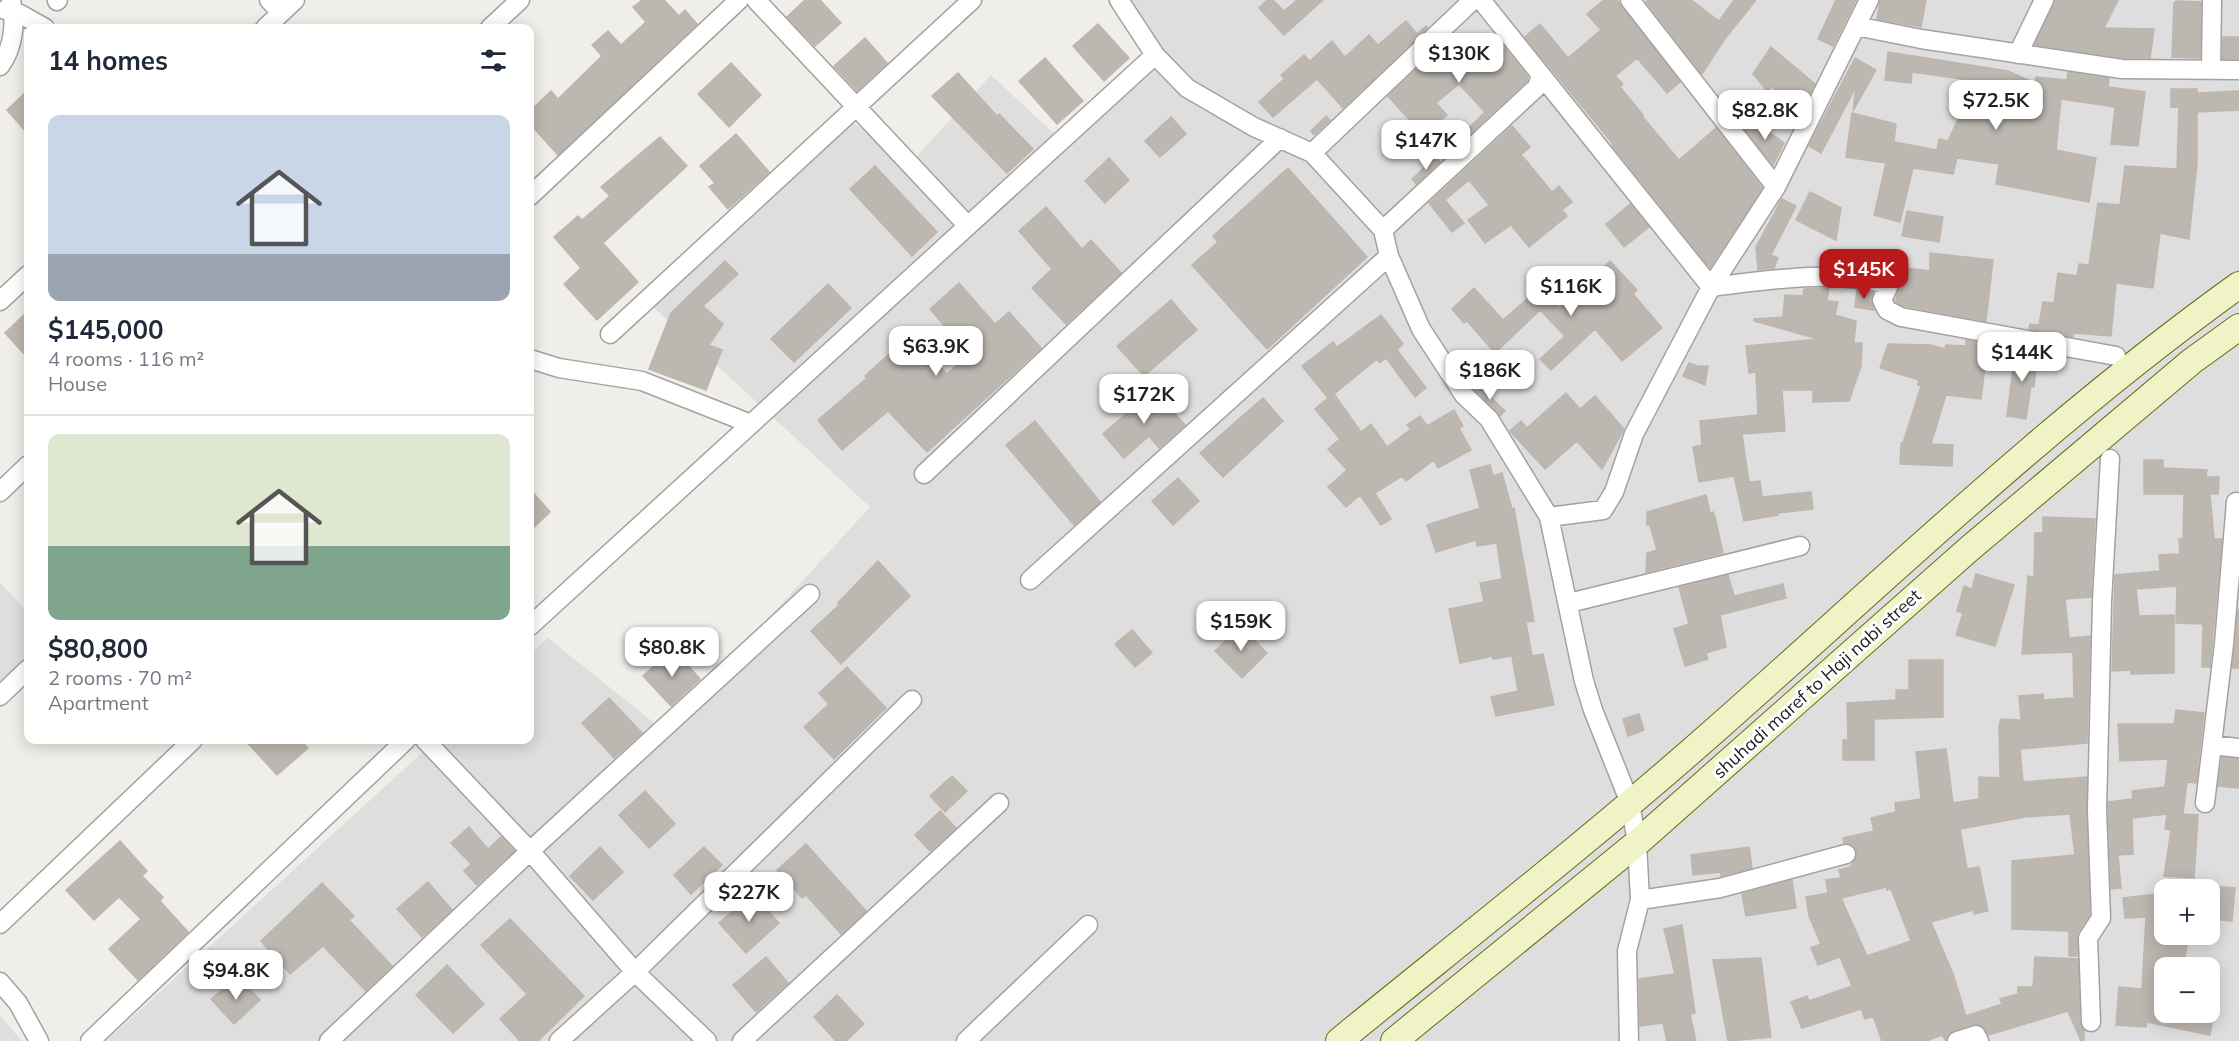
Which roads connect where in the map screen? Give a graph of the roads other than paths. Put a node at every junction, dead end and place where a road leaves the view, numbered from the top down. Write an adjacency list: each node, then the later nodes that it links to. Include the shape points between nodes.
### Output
1 (295, 0): 14 (street)
2 (520, 0): 17 (street)
3 (740, 0): 29 (street)
4 (756, 0): 25 (street)
5 (972, 0): 25 (street)
6 (1119, 0): 20 (street)
7 (1473, 0): 27 (street)
8 (1481, 0): 24 (street)
9 (1630, 0): 28 (street)
10 (1869, 0): 18 (street)
11 (2044, 0): 19 (street)
12 (2212, 0): 22 (street)
13 (8, 6): 15 (street); 21 (street, via 12,39)
14 (275, 7): 16 (street)
15 (38, 24)
16 (267, 24)
17 (494, 24)
18 (1856, 26): 19 (street); 28 (street)
19 (2018, 54): 22 (street, via 2122,69)
20 (1155, 55): 26 (street, via 1187,88); 30 (street)
21 (0, 66)
22 (2211, 70): 23 (street)
23 (2239, 70)
24 (1541, 75): 31 (street, via 1536,87); 35 (street)
25 (855, 106): 30 (street); 38 (street)
26 (1280, 138): 27 (street); 44 (street)
27 (1312, 153): 31 (street)
28 (1776, 187): 35 (street)
29 (534, 192)
30 (968, 226): 41 (street)
31 (1383, 230): 32 (street)
32 (1389, 256): 47 (street, via 1420,329 1464,395 1489,419); 50 (street)
33 (24, 279): 36 (street)
34 (2239, 285): 64 (main road, via 2172,333 1948,521)
35 (1711, 287): 39 (street, via 1851,276 1889,285 1882,300 1887,310 1901,317); 47 (street, via 1635,434 1614,492 1603,510)
36 (0, 301)
37 (2239, 327): 66 (main road, shuhadi maref to Haji nabi street, via 2192,361 1969,549)
38 (610, 334)
39 (2116, 356)
40 (534, 360): 41 (street, via 642,381)
41 (751, 424): 53 (street)
42 (2110, 459): 74 (street, via 2097,810 2101,918 2088,938)
43 (24, 469): 45 (street)
44 (924, 474)
45 (0, 492)
46 (2236, 502): 49 (street)
47 (1549, 517): 52 (street, via 1557,566)
48 (1800, 546): 52 (street)
49 (2236, 559): 54 (street)
50 (1030, 580)
51 (810, 594): 67 (street)
52 (1569, 603): 64 (street, via 1593,710)
53 (534, 622)
54 (2232, 645): 61 (street)
55 (24, 673): 56 (street)
56 (0, 696)
57 (912, 700): 72 (street)
58 (189, 744): 70 (street)
59 (402, 744): 76 (street)
60 (429, 744): 67 (street)
61 (2212, 745): 62 (street); 65 (street)
62 (2239, 748)
63 (999, 803): 80 (street)
64 (1630, 803): 66 (street); 82 (main road)
65 (2205, 803)
66 (1636, 843): 69 (street); 83 (main road, shuhadi maref to Haji nabi street)
67 (530, 851): 72 (street); 77 (street)
68 (1846, 854): 69 (street, via 1720,888)
69 (1640, 900): 84 (street, via 1627,951)
70 (0, 924)
71 (1088, 925): 81 (street)
72 (635, 972): 78 (street); 79 (street)
73 (0, 982): 75 (street, via 18,1003)
74 (2091, 1022)
75 (39, 1041)
76 (90, 1041)
77 (329, 1041)
78 (559, 1041)
79 (707, 1041)
80 (742, 1041)
81 (966, 1041)
82 (1339, 1041)
83 (1394, 1041)
84 (1629, 1041)
85 (1957, 1041): 86 (street, via 1976,1035)
86 (1979, 1041)

